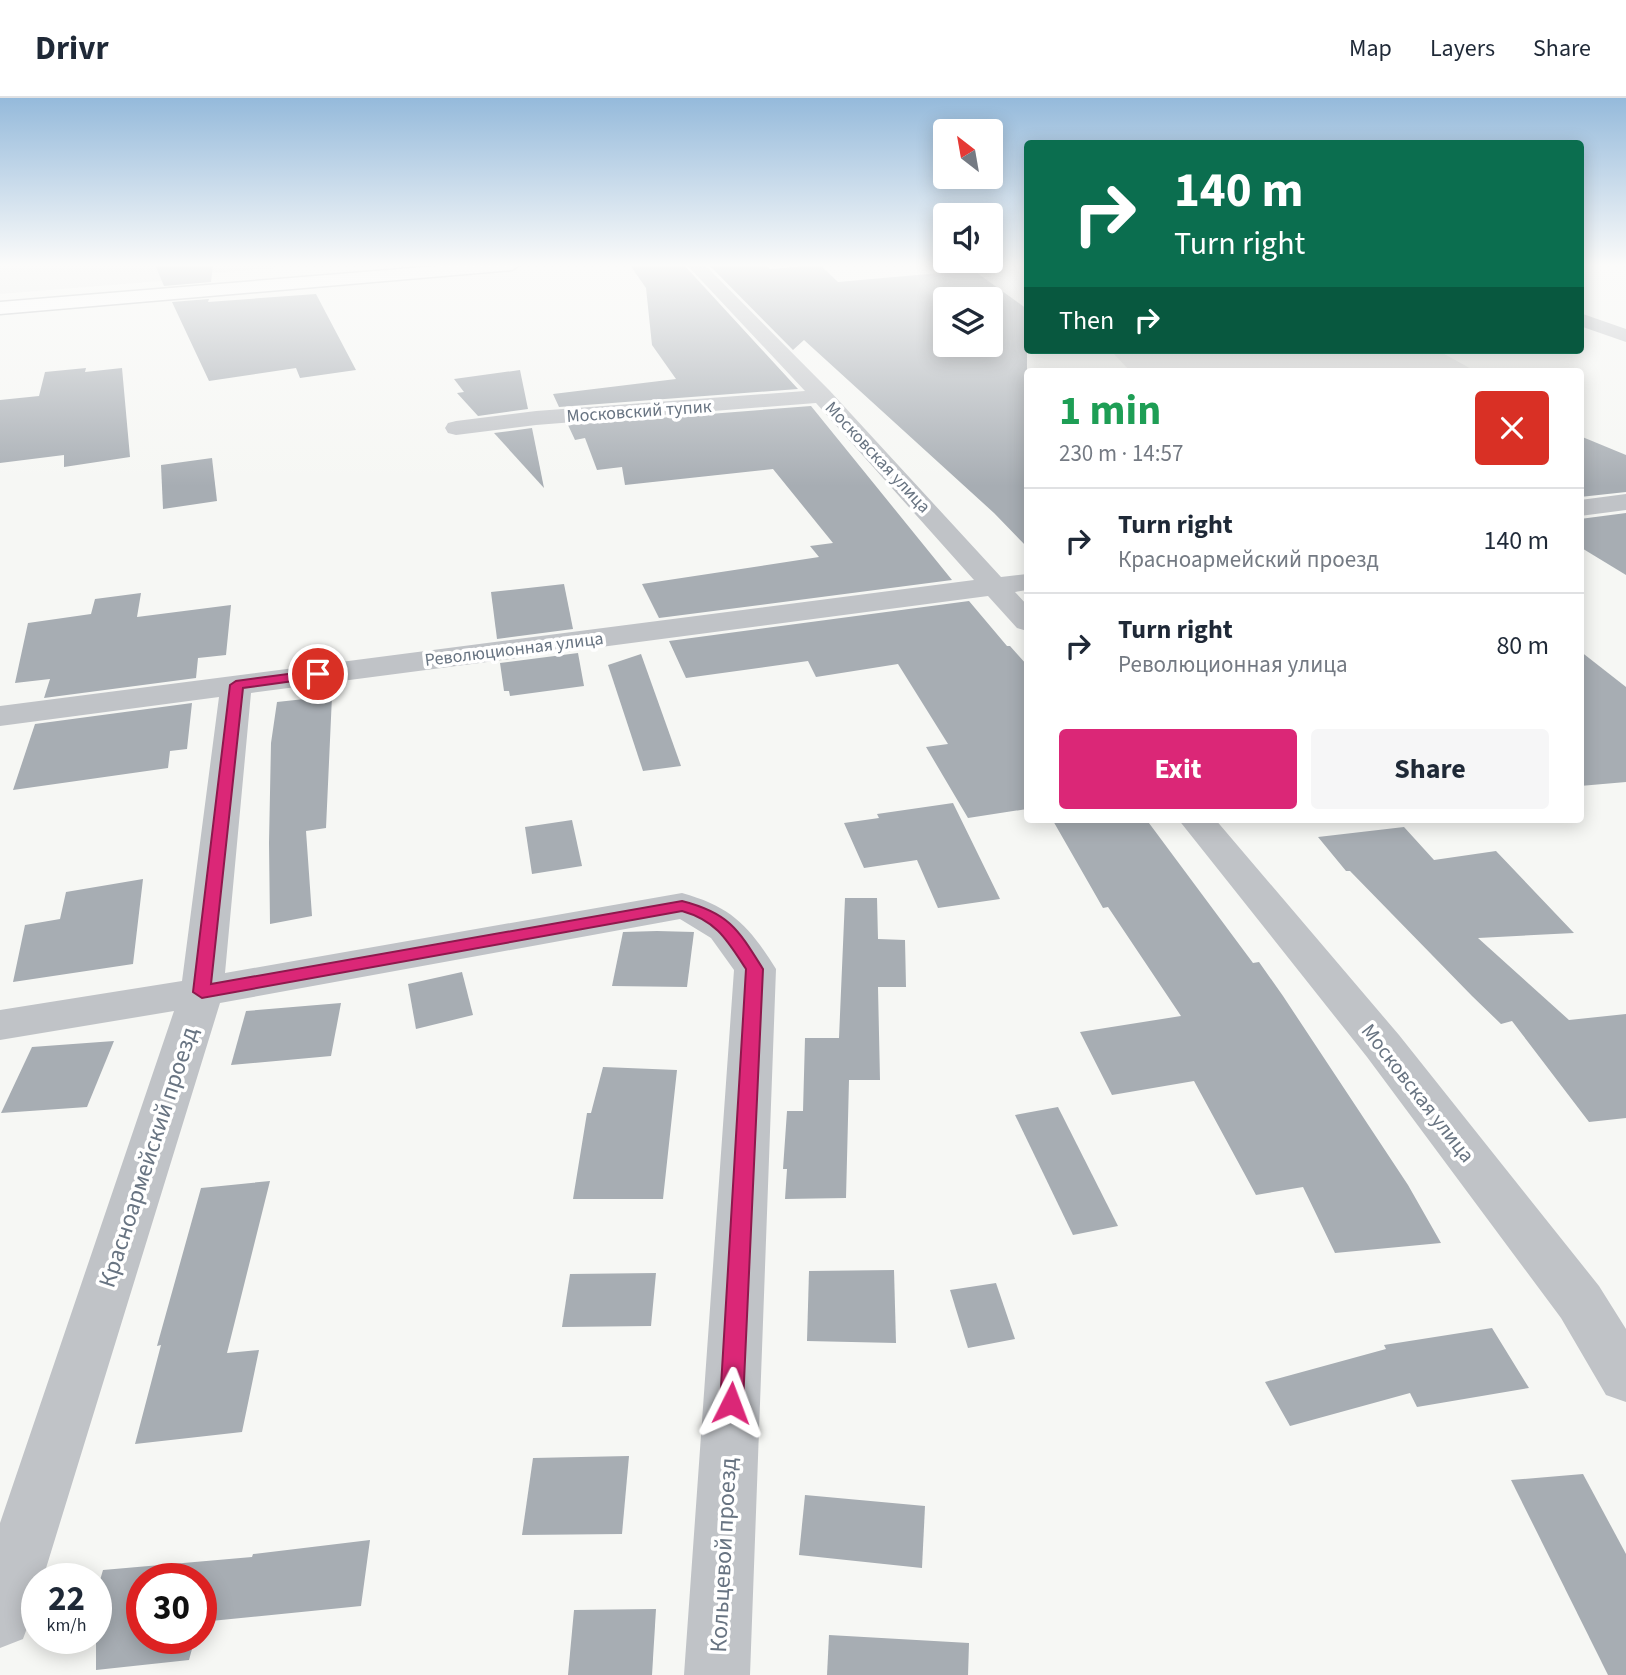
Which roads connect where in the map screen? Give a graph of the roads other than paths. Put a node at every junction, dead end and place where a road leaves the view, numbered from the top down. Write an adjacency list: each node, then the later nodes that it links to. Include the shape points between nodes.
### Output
1 (766, 339): 2 (street, Московская улица)
2 (822, 396): 3 (street, Московский тупик); 7 (street, Московская улица)
3 (456, 428)
4 (1626, 502): 5 (street)
5 (1584, 507)
6 (1024, 582): 7 (street, Революционная улица)
7 (997, 586): 8 (street, Московская улица); 9 (street, Революционная улица)
8 (1024, 618)
9 (236, 685): 10 (street, Революционная улица); 12 (street, Красноармейский проезд)
10 (0, 716)
11 (1199, 823): 14 (street, Московская улица, via 1382,1046 1572,1291)
12 (202, 992): 13 (street, Кольцевой проезд); 15 (street, Красноармейский проезд); 16 (street, Кольцевой проезд, via 682,906 707,913 727,928 755,969)
13 (0, 1025)
14 (1626, 1377)
15 (0, 1616)
16 (717, 1675)

